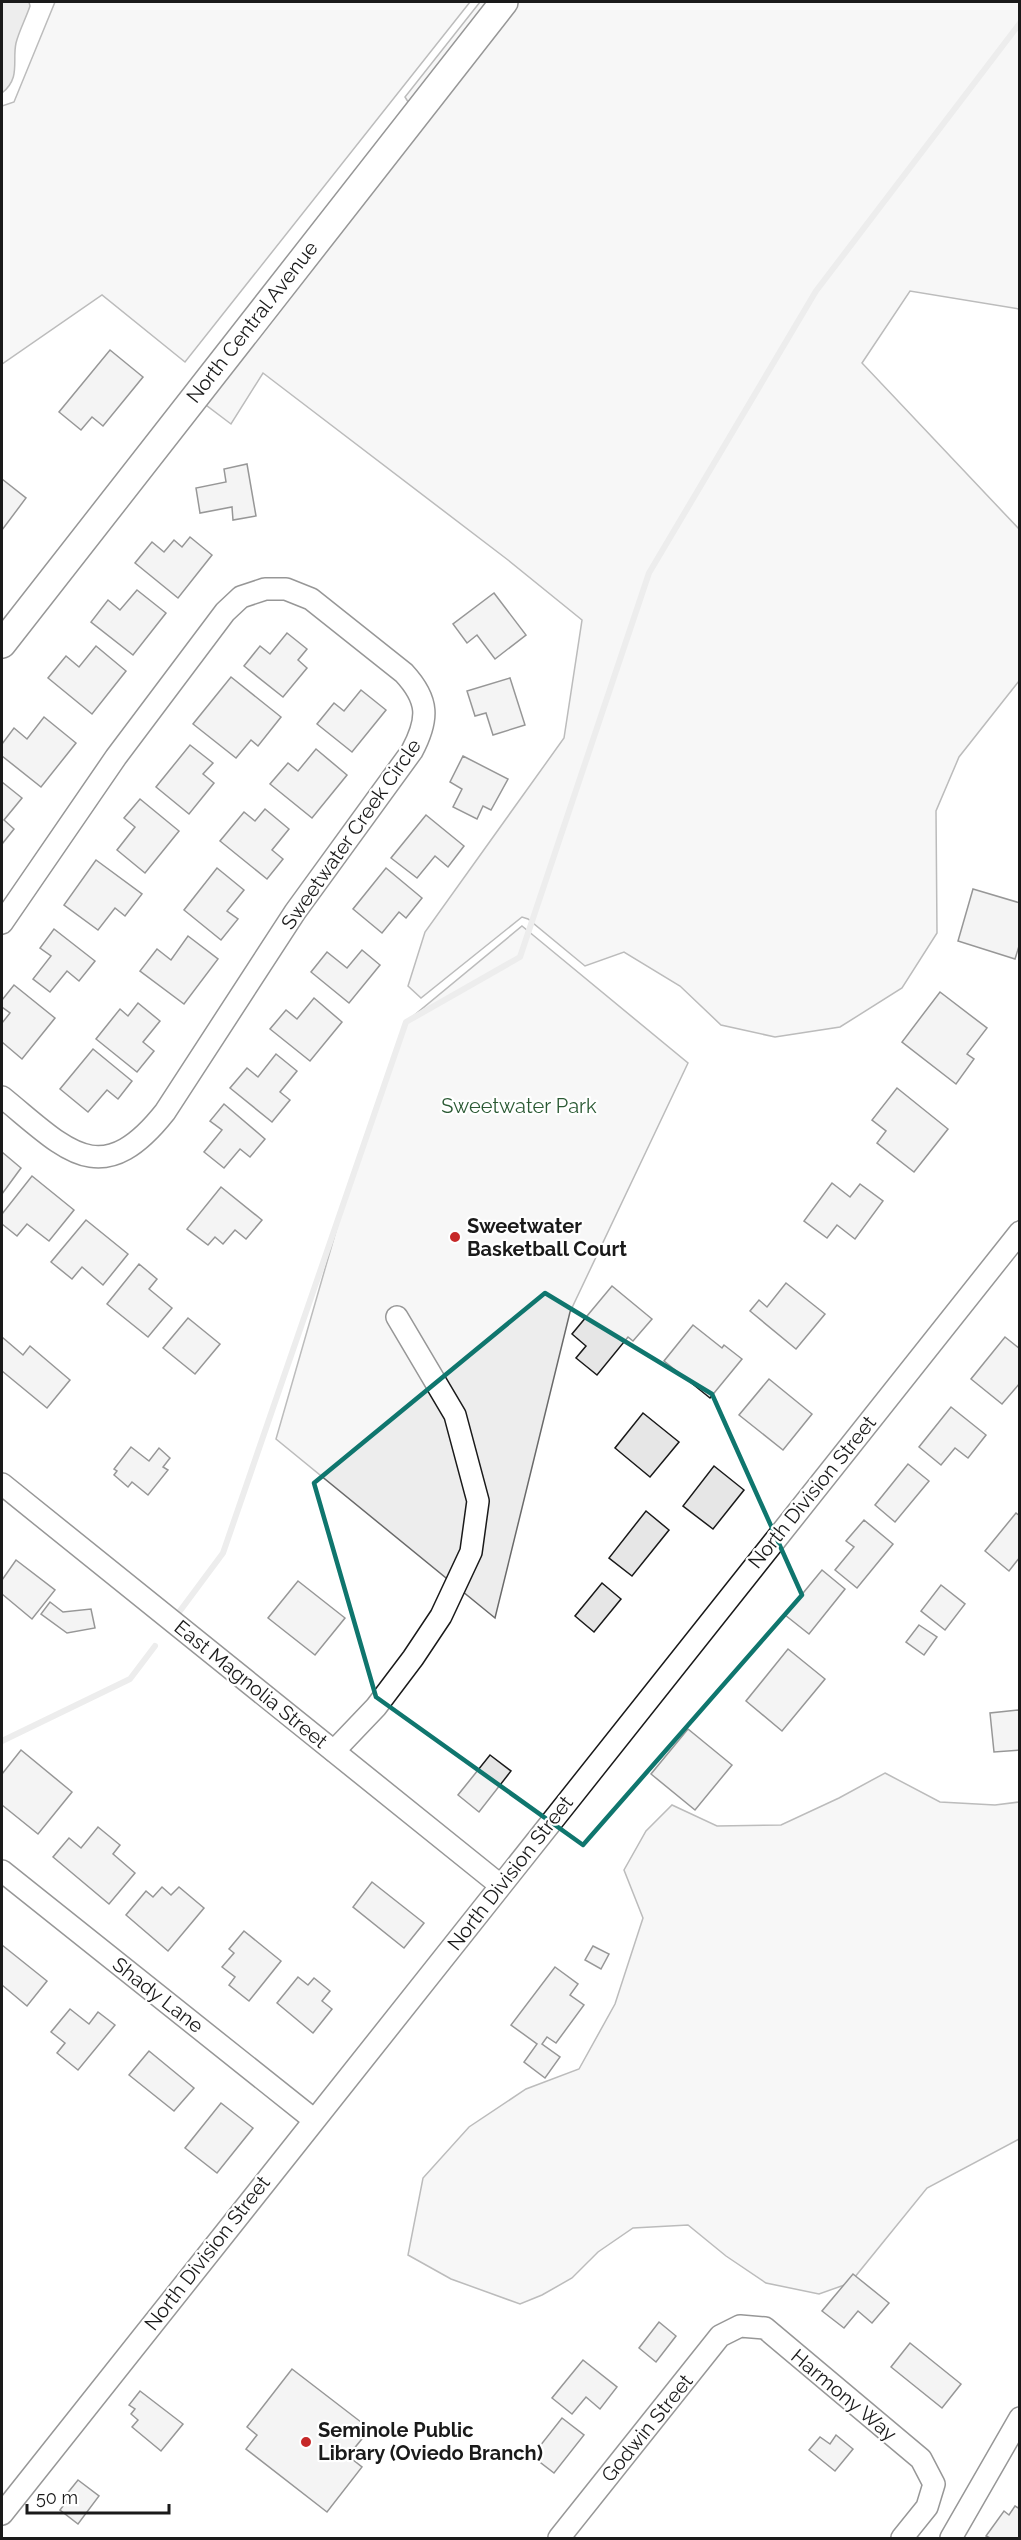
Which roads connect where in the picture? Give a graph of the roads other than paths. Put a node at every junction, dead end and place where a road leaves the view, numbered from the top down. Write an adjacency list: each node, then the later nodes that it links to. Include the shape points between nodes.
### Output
1 (504, 2): 2 (main road, North Central Avenue)
2 (2, 644)
3 (2, 923): 4 (street, Sweetwater Creek Circle, via 116,756 225,612 242,597 265,589 286,589 311,599 417,687 425,710 423,730 412,751 295,912 147,1134 129,1149 107,1157 84,1156 63,1146)
4 (2, 1097)
5 (1020, 1232): 10 (street, North Division Street)
6 (397, 1317): 8 (street, via 455,1415 478,1501 471,1552 441,1616 413,1658)
7 (2, 1484): 8 (street, East Magnolia Street)
8 (334, 1751): 10 (street, East Magnolia Street)
9 (2, 1871): 11 (street, Shady Lane)
10 (500, 1885): 11 (street, North Division Street)
11 (314, 2119): 14 (street, North Division Street)
12 (740, 2326): 15 (street, Godwin Street, via 720,2336); 16 (street, Harmony Way, via 765,2328 921,2459 934,2484 927,2507)
13 (1020, 2418): 17 (street)
14 (2, 2514)
15 (559, 2538)
16 (902, 2538)
17 (951, 2538)

